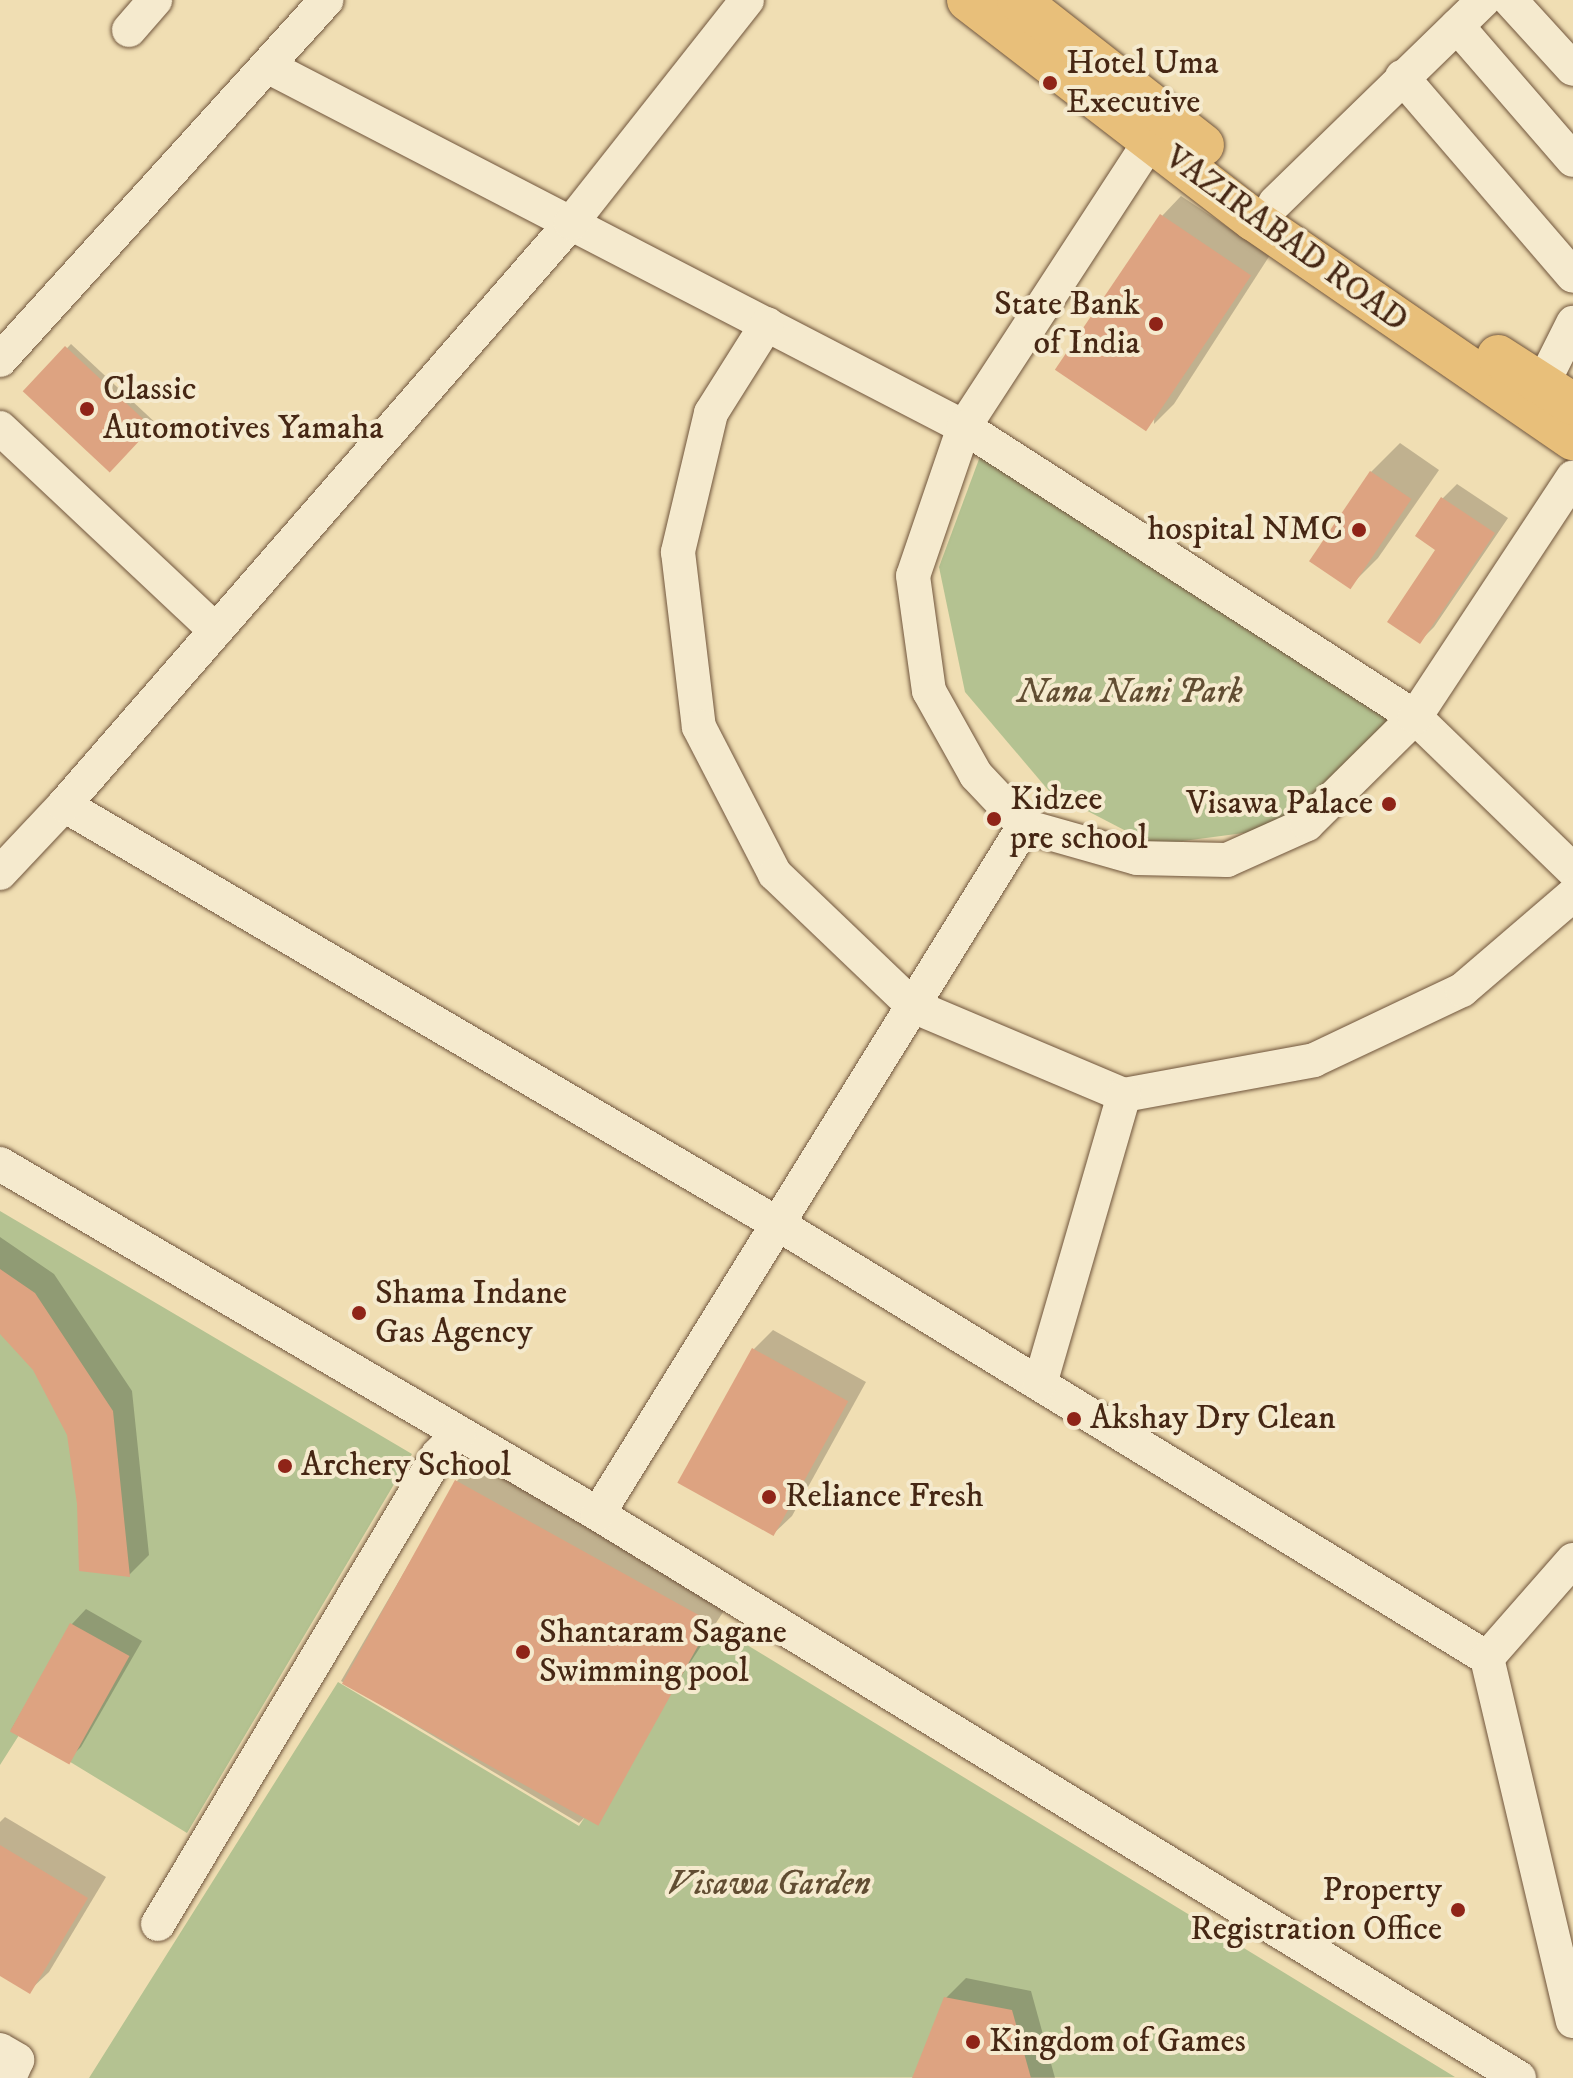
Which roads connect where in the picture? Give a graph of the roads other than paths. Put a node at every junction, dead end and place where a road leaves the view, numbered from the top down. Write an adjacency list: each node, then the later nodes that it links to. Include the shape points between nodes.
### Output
1 (155, 0): 9 (street)
2 (326, 0): 10 (street)
3 (747, 0): 16 (street)
4 (968, 0): 13 (main road, VAZIRABAD ROAD)
5 (1018, 0): 13 (main road, VAZIRABAD ROAD)
6 (1484, 0): 8 (street)
7 (1510, 0): 11 (street)
8 (1457, 26): 12 (street); 14 (street)
9 (129, 30)
10 (267, 66): 16 (street); 20 (street)
11 (1573, 69)
12 (1402, 77): 15 (street); 17 (street)
13 (1159, 129): 15 (main road, VAZIRABAD ROAD); 21 (main road, VAZIRABAD ROAD, via 1254,220); 22 (street)
14 (1573, 160)
15 (1275, 203): 21 (main road, VAZIRABAD ROAD)
16 (571, 223): 19 (street); 26 (street)
17 (1573, 276)
18 (1573, 323): 21 (street)
19 (767, 324): 22 (street); 33 (street, via 711,413 678,552 699,727 775,874)
20 (0, 360)
21 (1548, 400): 24 (main road, VAZIRABAD ROAD)
22 (964, 427): 27 (street); 29 (street, via 913,576 929,691 976,775)
23 (0, 428): 26 (street)
24 (1573, 439)
25 (1573, 477): 27 (street)
26 (216, 631): 28 (street)
27 (1415, 717): 29 (street, via 1307,824 1227,860 1137,858); 30 (street)
28 (64, 805): 31 (street); 36 (street)
29 (1024, 826): 33 (street)
30 (1573, 870)
31 (0, 873)
32 (1573, 895): 34 (street, via 1462,990 1314,1060)
33 (913, 1006): 34 (street); 36 (street)
34 (1124, 1095): 37 (street)
35 (0, 1164): 38 (street)
36 (778, 1224): 37 (street); 39 (street)
37 (1040, 1384): 41 (street)
38 (459, 1433): 39 (street); 42 (street, via 438,1455)
39 (598, 1514): 46 (street)
40 (1573, 1560): 41 (street)
41 (1487, 1658): 43 (street)
42 (158, 1924)
43 (1573, 2021)
44 (0, 2050): 45 (street, via 17,2060)
45 (9, 2078)
46 (1519, 2078)

